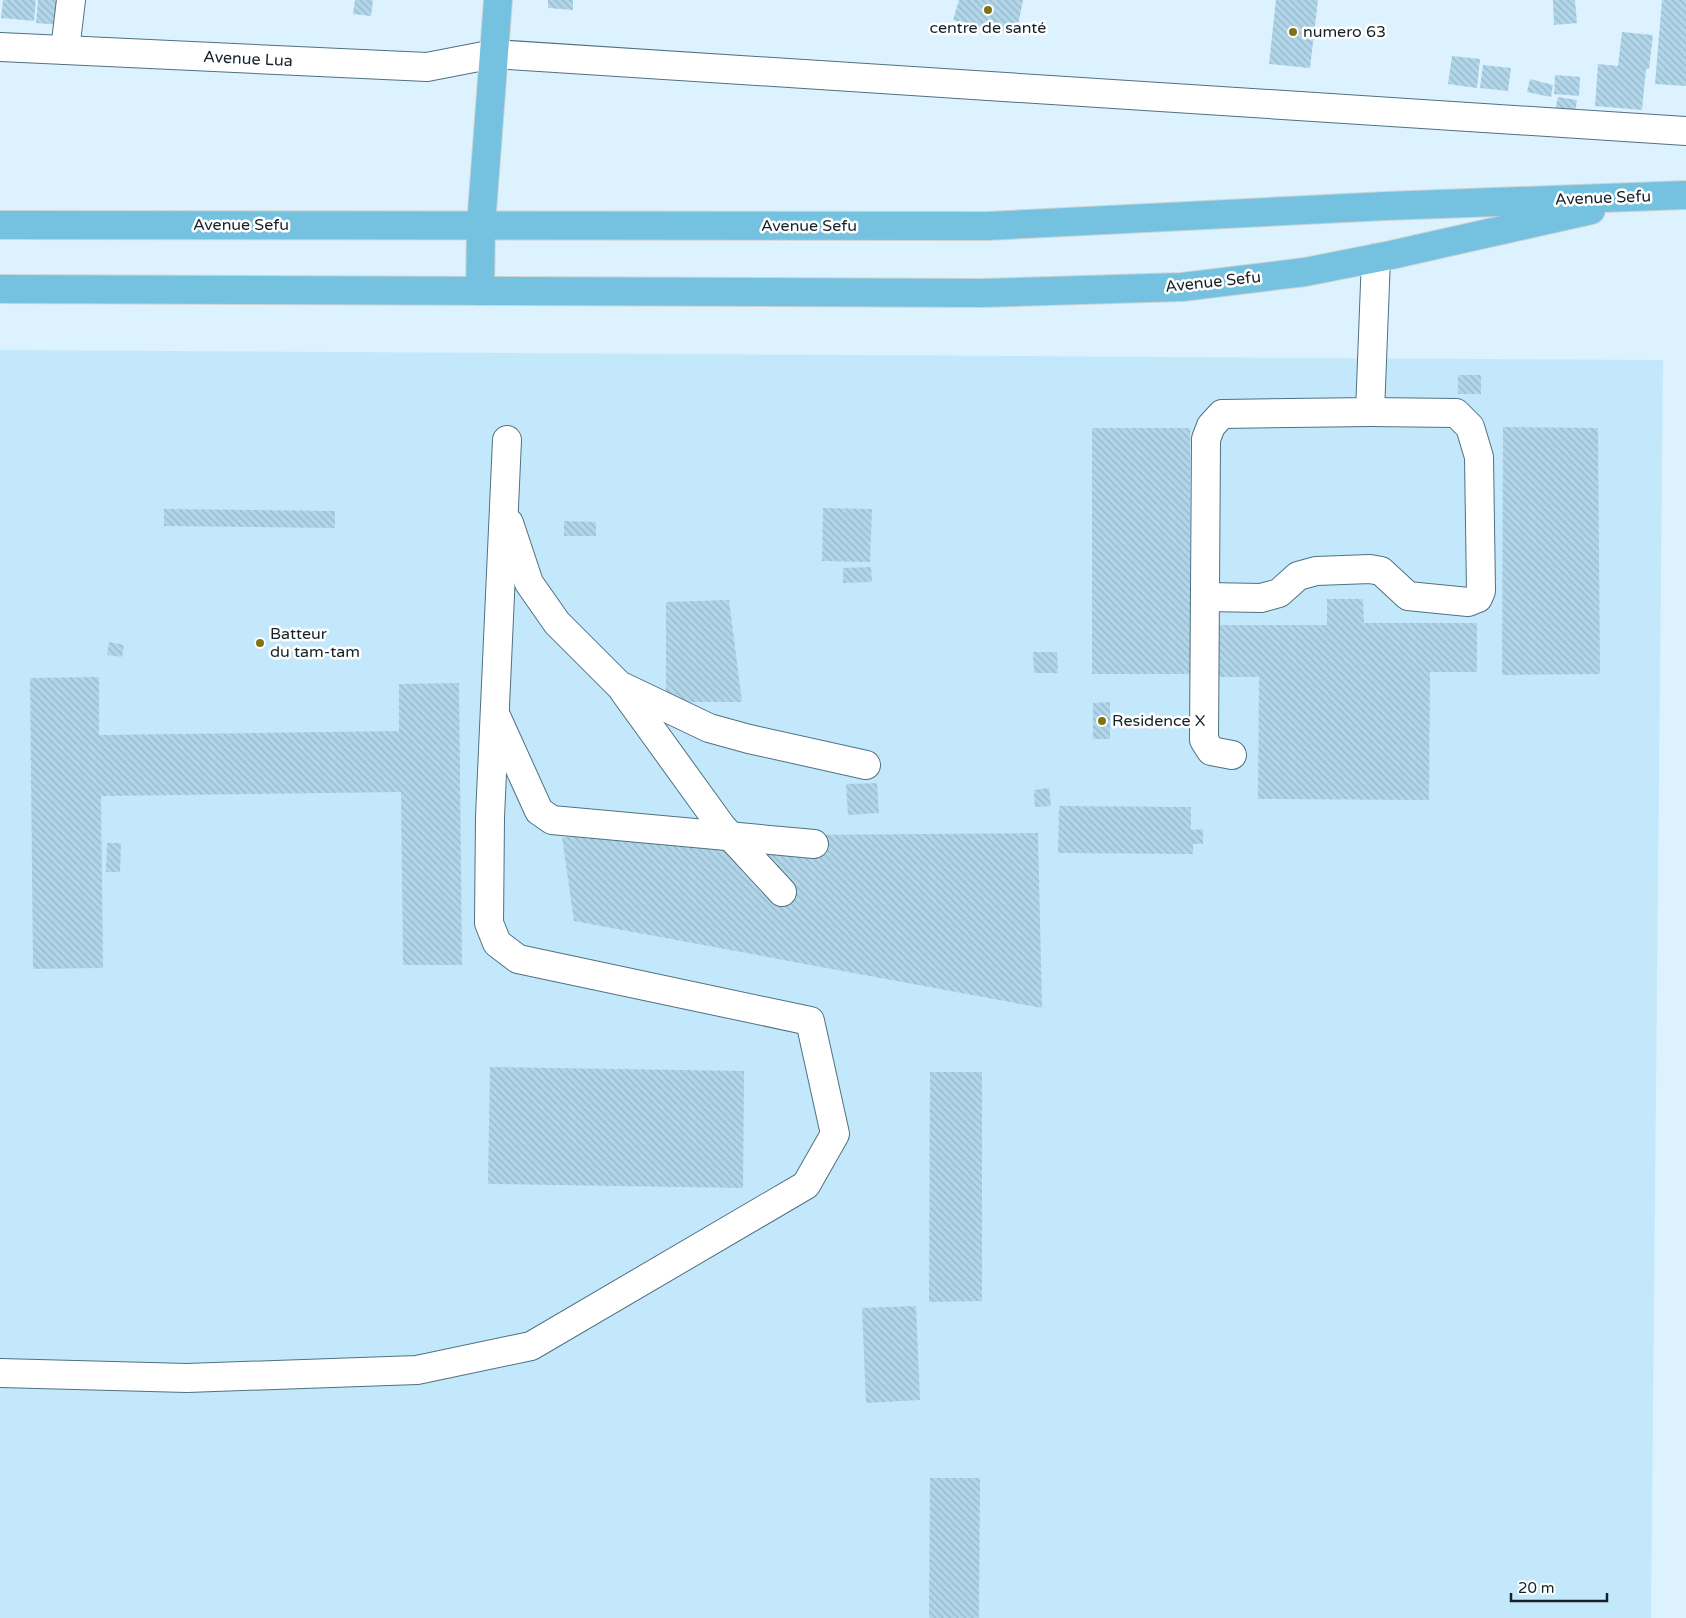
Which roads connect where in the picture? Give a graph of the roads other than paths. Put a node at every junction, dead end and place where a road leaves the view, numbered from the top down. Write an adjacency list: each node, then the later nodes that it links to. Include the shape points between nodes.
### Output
1 (71, 0): 4 (street)
2 (498, 0): 5 (main road)
3 (0, 47): 4 (street, Avenue Lua)
4 (66, 50): 5 (street, Avenue Lua, via 427,67)
5 (494, 54): 6 (street, Avenue Lua); 10 (main road)
6 (1686, 131)
7 (1659, 195): 8 (main road); 10 (main road, Avenue Sefu, via 987,226); 11 (main road, Avenue Sefu)
8 (1686, 195)
9 (0, 225): 10 (main road, Avenue Sefu)
10 (481, 225): 13 (main road)
11 (1376, 258): 13 (main road, Avenue Sefu, via 1305,272 1182,287 981,293); 14 (street)
12 (0, 290): 13 (main road, Avenue Sefu)
13 (480, 291)
14 (1370, 412): 17 (street, via 1222,414 1211,426 1206,439); 17 (street, via 1456,413 1470,427 1479,457 1482,592 1478,598 1468,602 1408,596 1381,572 1370,569 1316,571 1298,576 1279,593 1262,598)
15 (508, 440): 16 (street)
16 (504, 507): 18 (street, via 529,583 557,623); 19 (street)
17 (1206, 597): 20 (street, via 1204,740 1211,751)
18 (619, 685): 21 (street, via 710,728); 22 (street)
19 (495, 712): 22 (street, via 539,811 552,820); 25 (street, via 489,923 497,943 518,959 810,1021 835,1134 806,1185 530,1346 417,1370 187,1378)
20 (1232, 756)
21 (866, 764)
22 (733, 838): 23 (street); 24 (street)
23 (814, 844)
24 (782, 892)
25 (0, 1373)

